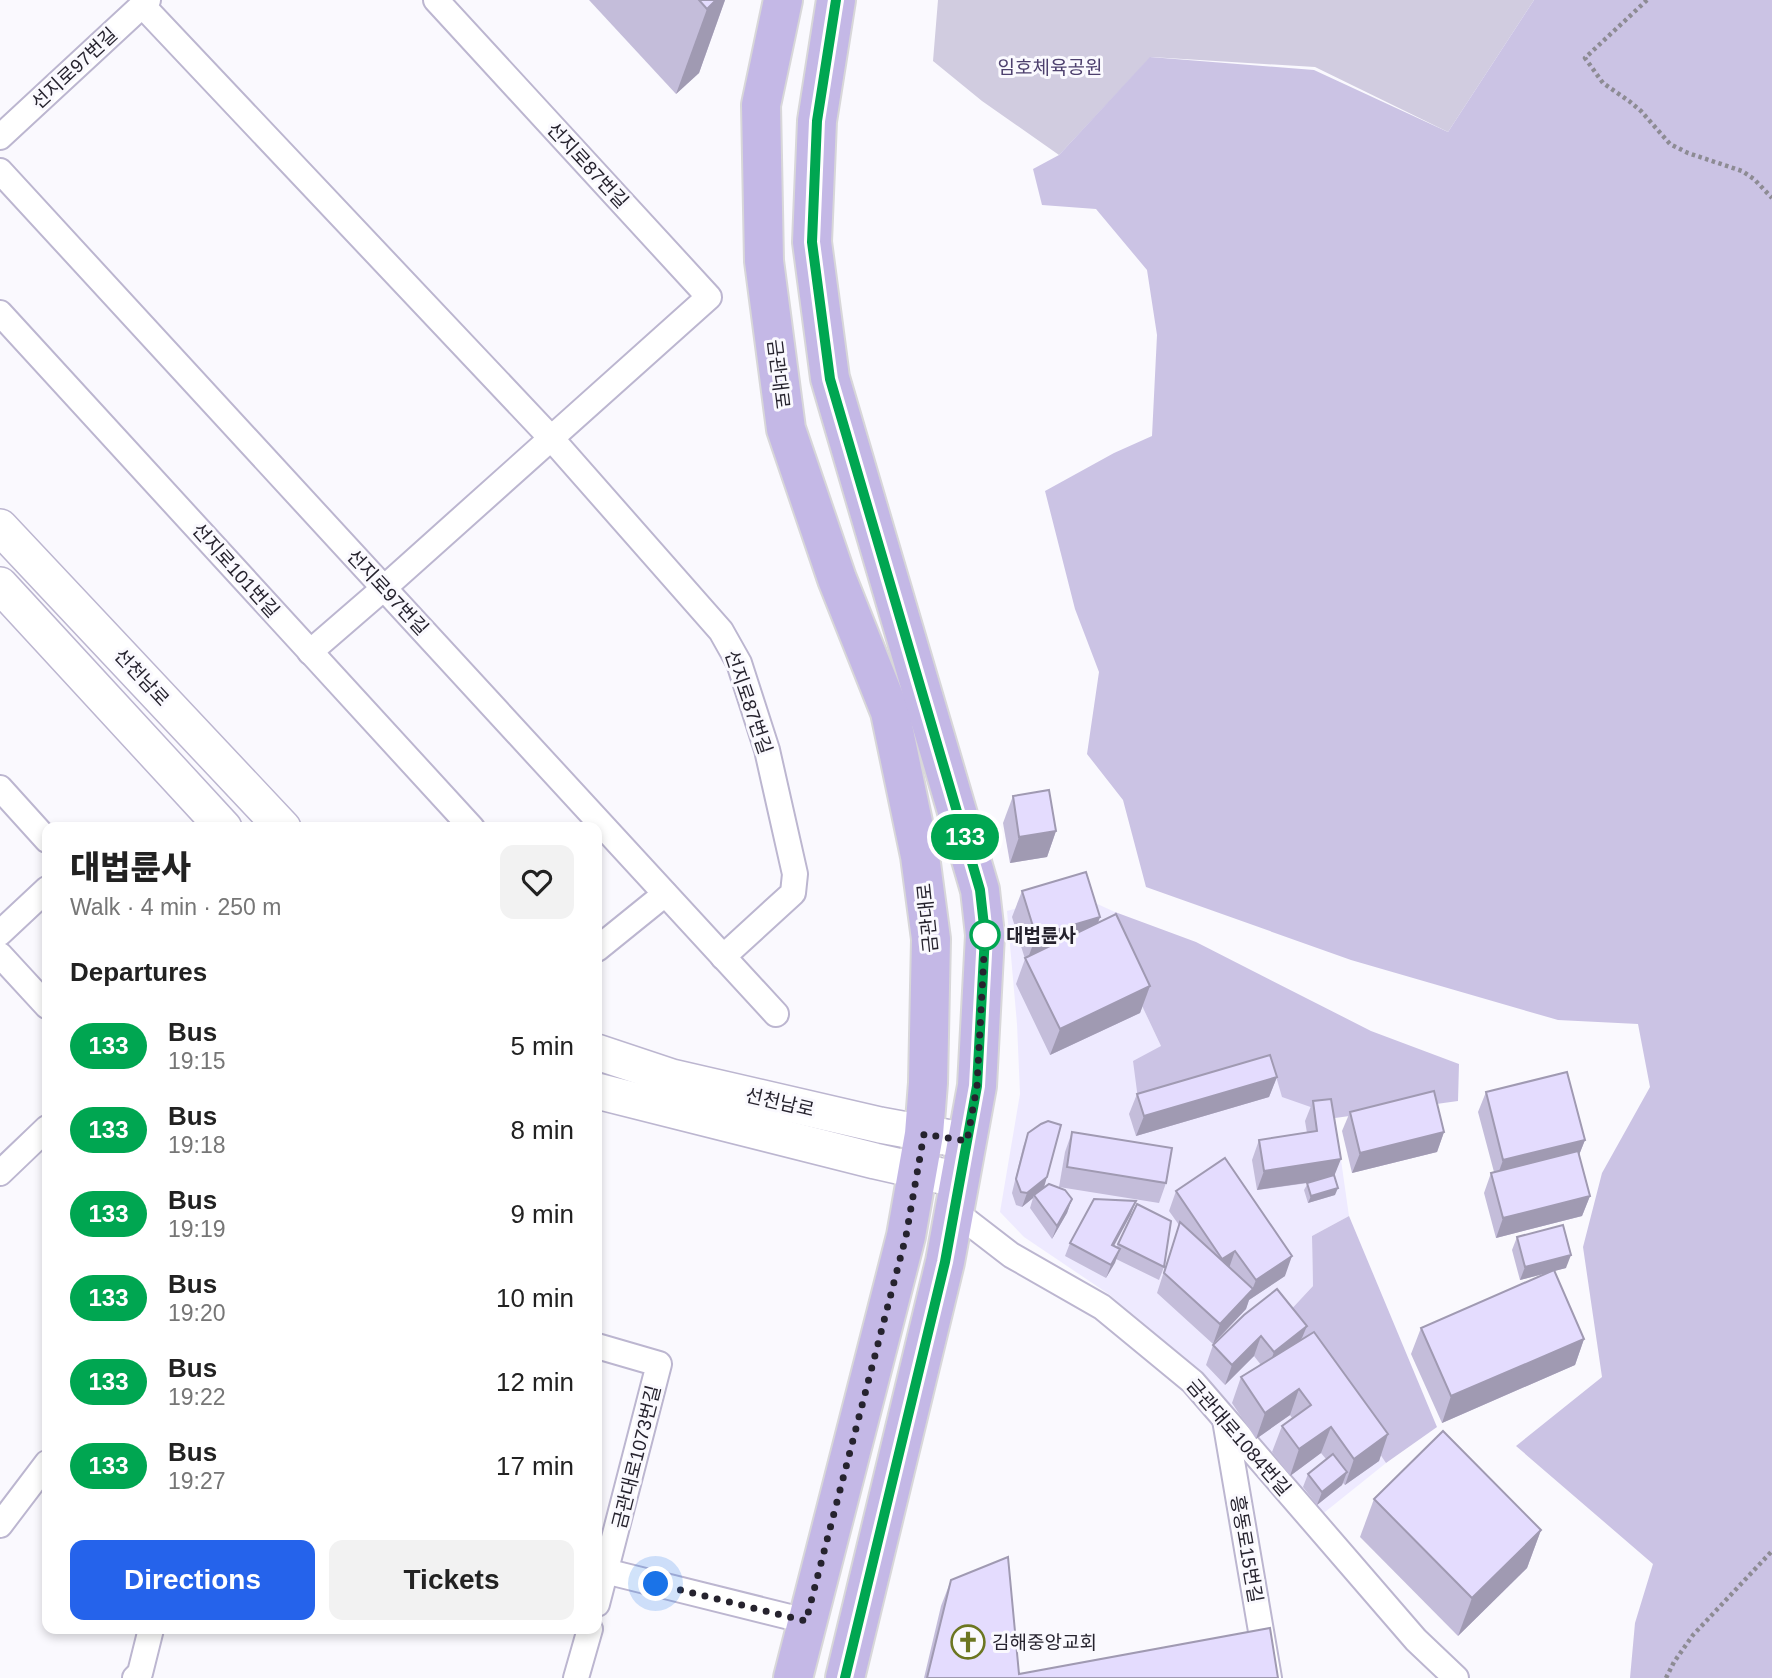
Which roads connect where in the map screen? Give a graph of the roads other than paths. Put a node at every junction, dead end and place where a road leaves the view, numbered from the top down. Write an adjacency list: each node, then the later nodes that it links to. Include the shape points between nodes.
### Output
1 (436, 0): 8 (street, 선지로87번길, via 709,297)
2 (783, 0): 31 (main road, 금관대로, via 761,105 766,274 786,429 837,579 890,712 920,856 931,939)
3 (836, 0): 32 (main road, via 817,121 812,242 830,379 980,890 985,935 977,1086)
4 (145, 3): 5 (street, 선지로97번길); 8 (street, 선지로87번길)
5 (0, 137)
6 (0, 171): 11 (street, 선지로97번길)
7 (0, 313): 12 (street, 선지로101번길)
8 (551, 438): 11 (street, 선지로87번길); 25 (street, 선지로87번길, via 722,631 739,663 767,750 795,874 793,893)
9 (0, 527): 15 (main road, 선천남로)
10 (0, 584): 14 (main road)
11 (384, 588): 12 (street, 선지로87번길); 17 (street, 선지로97번길)
12 (310, 652): 16 (street, 선지로101번길)
13 (0, 788): 19 (street)
14 (218, 822)
15 (277, 822)
16 (466, 822)
17 (599, 822)
18 (602, 825): 21 (street, 선지로97번길)
19 (42, 834)
20 (42, 894): 22 (street)
21 (665, 894): 23 (street); 25 (street, 선지로97번길)
22 (0, 933)
23 (602, 945)
24 (0, 955): 26 (street)
25 (723, 957): 27 (street, 선지로97번길)
26 (42, 1001)
27 (776, 1014)
28 (602, 1054): 31 (main road, 선천남로, via 672,1077)
29 (602, 1092): 33 (main road, 선천남로)
30 (42, 1133): 34 (street)
31 (924, 1134): 32 (main road, 선천남로); 33 (main road, 금관대로)
32 (967, 1141): 35 (main road)
33 (919, 1171): 35 (main road, 선천남로); 37 (main road, 금관대로)
34 (0, 1172)
35 (957, 1196): 38 (street, 금관대로1084번길, via 1011,1255 1102,1307 1193,1382); 39 (main road)
36 (602, 1347): 42 (street, 금관대로1073번길, via 659,1364)
37 (876, 1352): 39 (main road, via 886,1349 899,1354 886,1419); 44 (main road, 금관대로)
38 (1225, 1419): 51 (street, 흥동로15번길); 52 (street, 금관대로1084번길, via 1416,1640)
39 (898, 1459): 50 (main road)
40 (42, 1470): 41 (street)
41 (0, 1525)
42 (602, 1566)
43 (602, 1570): 44 (street)
44 (806, 1621): 49 (main road, 금관대로)
45 (150, 1634): 47 (street)
46 (589, 1634): 48 (street)
47 (146, 1676)
48 (576, 1678)
49 (793, 1678)
50 (845, 1678)
51 (1269, 1678)
52 (1456, 1678)

